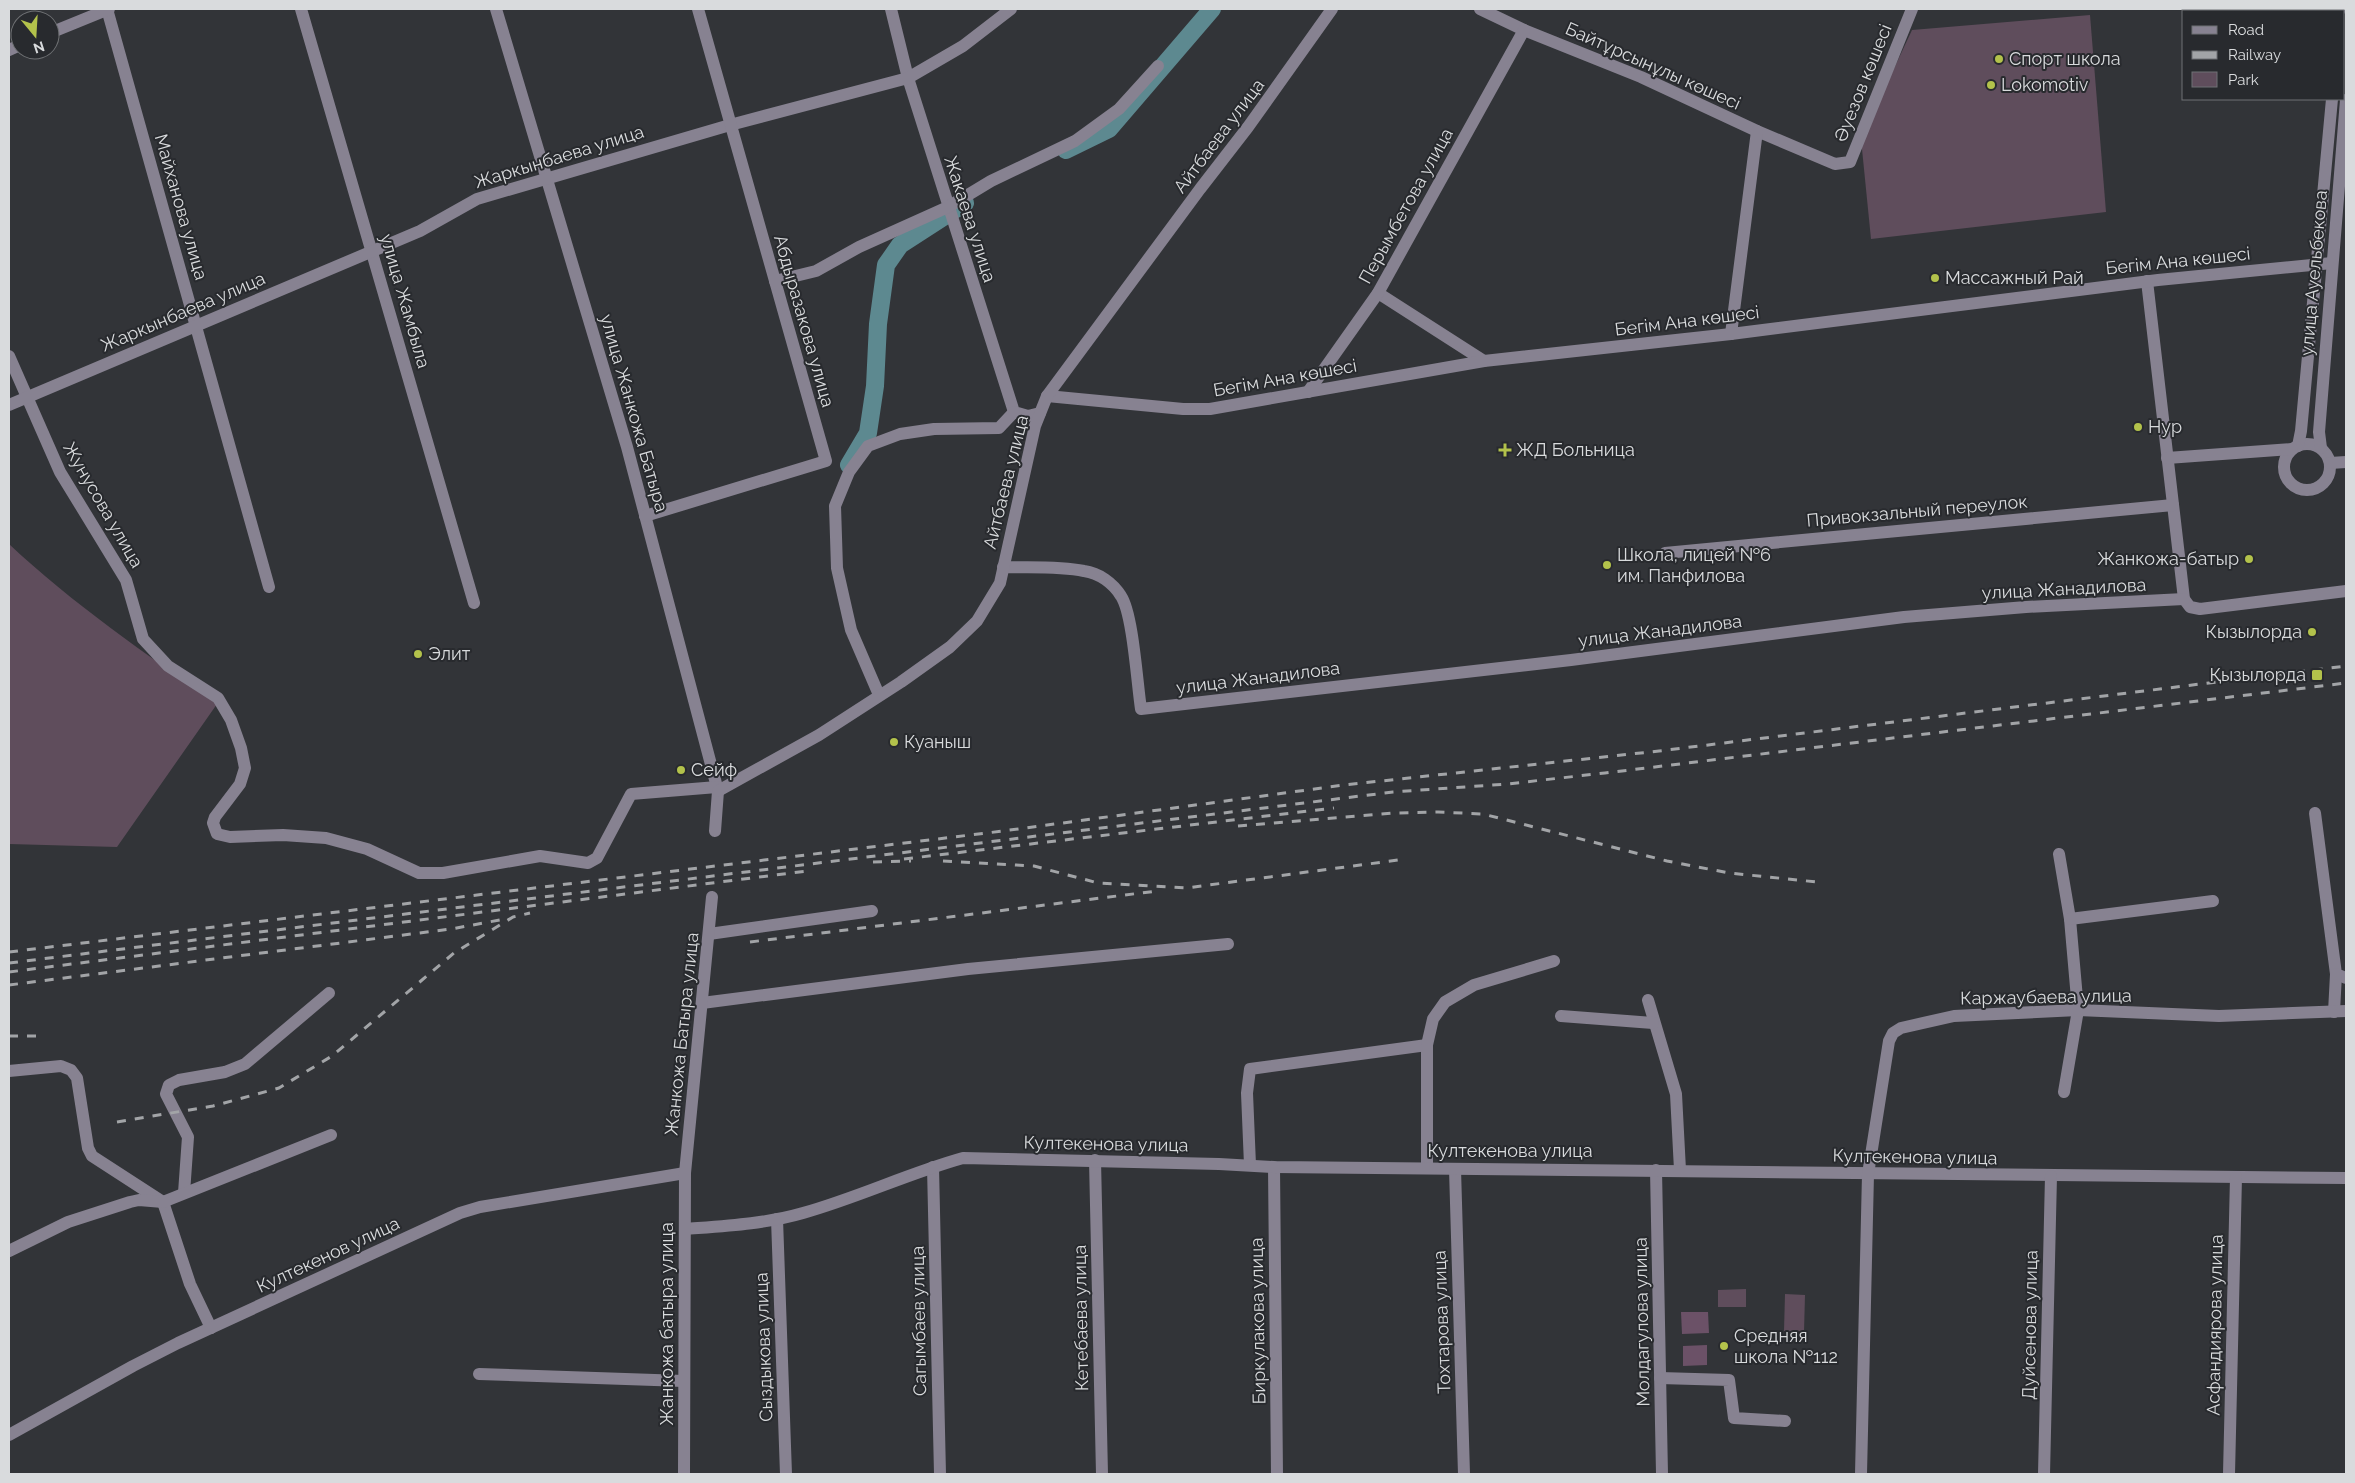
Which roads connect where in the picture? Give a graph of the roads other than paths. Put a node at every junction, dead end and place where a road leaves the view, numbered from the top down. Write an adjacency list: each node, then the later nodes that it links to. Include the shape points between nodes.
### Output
1 (108, 9): 10 (street); 26 (street, Майханова улица)
2 (301, 9): 20 (street, улица Жамбыла)
3 (496, 9): 18 (street, улица Жанкожа Батыра)
4 (698, 9): 16 (street, Абдыразакова улица)
5 (891, 9): 13 (street, Жакаева улица)
6 (1011, 9): 13 (street, Жаркынбаева улица, via 963,46)
7 (1332, 9): 31 (street, Айтбаева улица)
8 (1480, 9): 11 (street, Байтұрсынұлы көшесі)
9 (1912, 9): 17 (street, Әуезов көшесі, via 1850,162 1835,164)
10 (60, 29)
11 (1524, 30): 17 (street, Байтұрсынұлы көшесі, via 1641,77); 25 (street, Перымбетова улица)
12 (1158, 66): 19 (street, via 1119,109 1075,141 991,181)
13 (908, 78): 16 (street, Жаркынбаева улица); 19 (street, Жакаева улица)
14 (2332, 100): 22 (street, улица Ауельбекова)
15 (2346, 100): 21 (street, улица Ауельбекова)
16 (730, 125): 18 (street, Жаркынбаева улица); 23 (street, Абдыразакова улица)
17 (1757, 131): 27 (street)
18 (546, 178): 20 (street, Жаркынбаева улица, via 477,199); 42 (street, улица Жанкожа Батыра)
19 (948, 208): 23 (street, via 859,246 816,271); 34 (street, Жакаева улица)
20 (372, 251): 26 (street, Жаркынбаева улица); 48 (street, улица Жамбыла)
21 (2332, 263): 22 (street, Бегім Ана көшесі); 37 (street, улица Ауельбекова, via 2319,432)
22 (2318, 264): 24 (street, Бегім Ана көшесі); 36 (street, улица Ауельбекова, via 2301,431)
23 (775, 281): 42 (street, Абдыразакова улица, via 826,460)
24 (2147, 281): 27 (street, Бегім Ана көшесі); 38 (street)
25 (1378, 293): 29 (street); 30 (street, Перымбетова улица)
26 (196, 325): 32 (street, Жаркынбаева улица); 45 (street, Майханова улица)
27 (1731, 334): 29 (street, Бегім Ана көшесі)
28 (9, 356): 32 (street, Жунусова улица)
29 (1484, 361): 30 (street, Бегім Ана көшесі)
30 (1308, 392): 31 (street, Бегім Ана көшесі, via 1210,409)
31 (1047, 396): 35 (street, Айтбаева улица)
32 (28, 397): 33 (street, Жаркынбаева улица); 50 (street, Жунусова улица, via 60,472 126,580 143,639 168,666 218,698 231,720 245,768 240,784 215,817 216,834 326,838 367,849 419,873 442,873 540,856 588,863 597,858 631,794)
33 (9, 404)
34 (1014, 412): 35 (street, via 1028,416); 49 (street, via 998,428 934,429 900,434 868,446 848,472 835,506 837,568 851,630)
35 (1040, 413): 44 (street, Айтбаева улица)
36 (2295, 448): 37 (street, via 2305,444); 38 (street); 40 (street, via 2286,456 2284,465 2284,474 2295,488 2312,490 2320,487 2327,480)
37 (2321, 448): 40 (street)
38 (2167, 458): 41 (street)
39 (2346, 462): 40 (street)
40 (2330, 463)
41 (2173, 505): 43 (street, Привокзальный переулок); 47 (street)
42 (645, 516): 50 (street, улица Жанкожа Батыра)
43 (1665, 553)
44 (1003, 567): 47 (street, улица Жанадилова, via 1085,571 1110,583 1121,595 1128,611 1140,709 1571,660 1904,617); 49 (street, Айтбаева улица, via 995,594 966,633)
45 (269, 586)
46 (2346, 591): 47 (street, via 2200,609 2190,607)
47 (2184, 599)
48 (474, 603)
49 (880, 696): 50 (street, Айтбаева улица, via 819,735)
50 (718, 789): 52 (street, улица Жанкожа Батыра)
51 (2315, 813): 61 (street)
52 (715, 831)
53 (2059, 854): 57 (street)
54 (712, 897): 58 (street, Жанкожа Батыра улица)
55 (2213, 902): 57 (street)
56 (872, 912): 58 (street)
57 (2070, 919): 65 (street)
58 (709, 934): 64 (street, Жанкожа Батыра улица)
59 (1228, 944): 64 (street, via 968,969)
60 (1554, 961): 69 (street, via 1474,985 1445,1002 1432,1020)
61 (2341, 976): 66 (street)
62 (329, 993): 86 (street, via 245,1064 225,1072 179,1080 169,1086 166,1094 188,1136)
63 (1648, 1000): 68 (street)
64 (702, 1003): 81 (street, Жанкожа Батыра улица)
65 (2078, 1010): 66 (street, Каржаубаева улица, via 2219,1016); 71 (street); 82 (street, Каржаубаева улица, via 1954,1016 1901,1028 1893,1033 1889,1041)
66 (2340, 1012)
67 (1561, 1016): 68 (street)
68 (1654, 1023): 80 (street, via 1676,1094)
69 (1427, 1045): 74 (street, via 1250,1069 1247,1093); 77 (street)
70 (9, 1072): 87 (street, via 61,1066 71,1070 76,1078 92,1156)
71 (2064, 1092)
72 (331, 1135): 86 (street)
73 (1096, 1160): 74 (street, Култекенова улица); 75 (street, Култекенова улица, via 963,1158); 100 (street, Кетебаева улица)
74 (1250, 1165): 76 (street, Култекенова улица)
75 (933, 1166): 88 (street, Култекенова улица, via 890,1185); 99 (street, Сагымбаев улица)
76 (1274, 1167): 77 (street, Култекенова улица); 101 (street, Биркулакова улица)
77 (1427, 1168): 78 (street, Култекенова улица)
78 (1454, 1169): 79 (street, Култекенова улица); 102 (street, Тохтарова улица)
79 (1656, 1170): 80 (street, Култекенова улица); 93 (street, Молдагулова улица)
80 (1680, 1170): 82 (street, Култекенова улица)
81 (686, 1173): 89 (street, Жанкожа батыра улица); 91 (street, Култекенов улица, via 460,1213)
82 (1868, 1174): 83 (street, Култекенова улица); 104 (street)
83 (2051, 1176): 84 (street, Култекенова улица); 105 (street, Дуйсенова улица)
84 (2236, 1177): 85 (street, Култекенова улица); 106 (street, Асфандиярова улица)
85 (2346, 1178)
86 (184, 1193): 87 (street)
87 (163, 1202): 90 (street, via 130,1202 68,1222); 91 (street, via 190,1284)
88 (777, 1219): 89 (street, Култекенова улица, via 745,1225); 98 (street, Сыздыкова улица)
89 (685, 1229): 94 (street, Жанкожа батыра улица)
90 (9, 1251)
91 (211, 1328): 96 (street, Култекенов улица, via 133,1366)
92 (479, 1374): 94 (street)
93 (1660, 1378): 95 (street, via 1729,1380 1734,1418); 103 (street, Молдагулова улица)
94 (684, 1382): 97 (street, Жанкожа батыра улица)
95 (1785, 1421)
96 (9, 1435)
97 (684, 1474)
98 (786, 1474)
99 (940, 1474)
100 (1102, 1474)
101 (1277, 1474)
102 (1464, 1474)
103 (1662, 1474)
104 (1861, 1474)
105 (2044, 1474)
106 (2229, 1474)

